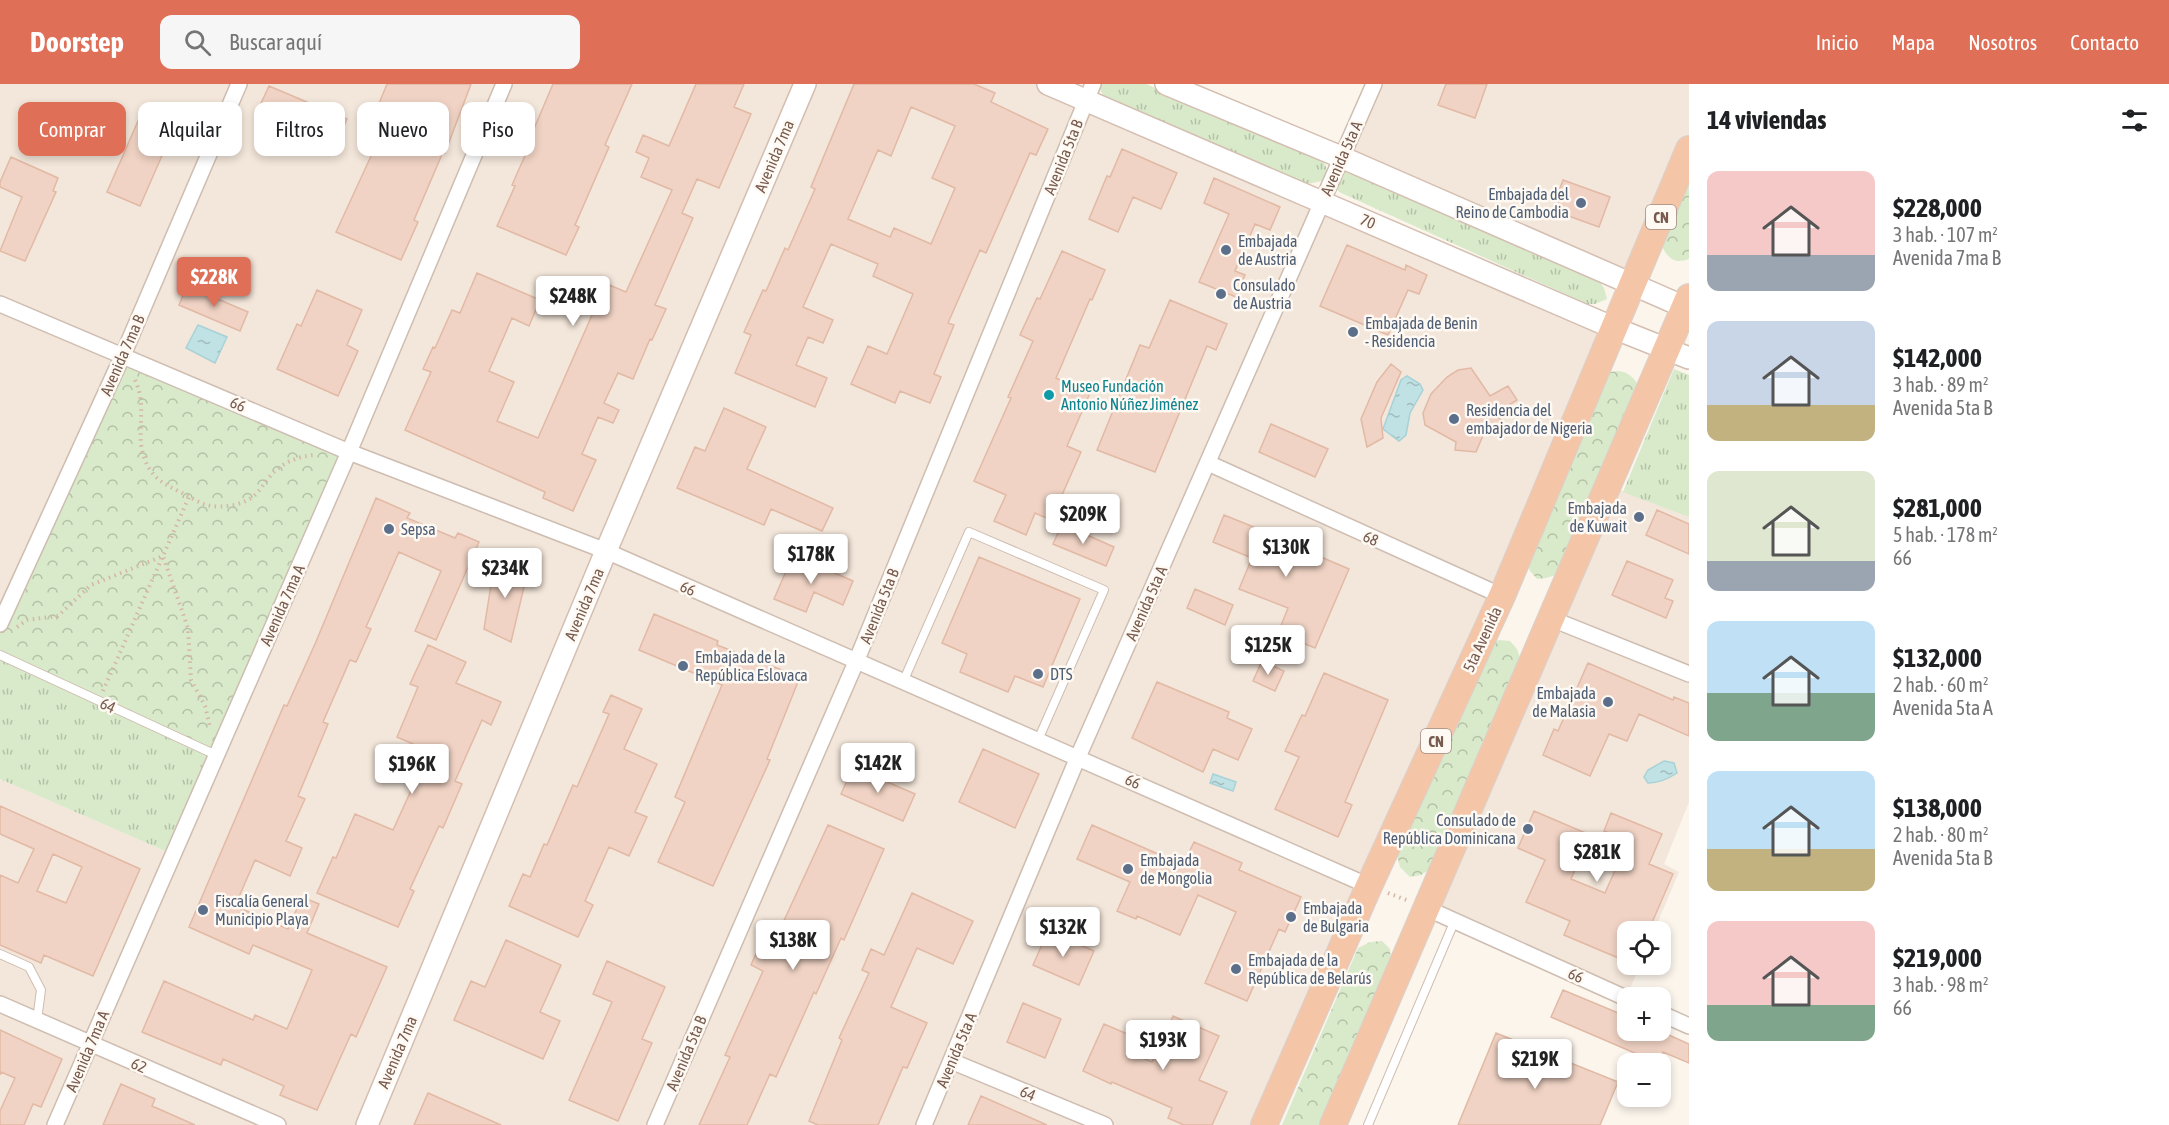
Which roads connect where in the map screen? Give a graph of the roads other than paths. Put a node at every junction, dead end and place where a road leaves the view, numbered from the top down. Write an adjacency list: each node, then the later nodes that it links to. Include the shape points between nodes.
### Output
1 (239, 84): 16 (street, Avenida 7ma B)
2 (504, 84): 17 (street, Avenida 7ma A)
3 (805, 84): 19 (main road, Avenida 7ma)
4 (1048, 84): 7 (main road, 70)
5 (1166, 84): 9 (main road)
6 (1374, 84): 9 (street, Avenida 5ta A)
7 (1090, 92): 10 (main road, 70); 24 (street, Avenida 5ta B)
8 (1689, 148): 11 (highway, 5ta Avenida / CN)
9 (1341, 157): 10 (street, Avenida 5ta A); 11 (main road)
10 (1322, 201): 14 (main road, 70); 18 (street, Avenida 5ta A)
11 (1632, 285): 13 (main road); 14 (highway, 5ta Avenida / CN)
12 (0, 304): 16 (street, 66)
13 (1688, 304): 15 (highway)
14 (1614, 328): 15 (main road, 70); 20 (highway, 5ta Avenida / CN)
15 (1678, 354): 21 (highway)
16 (123, 355): 17 (street, 66); 22 (street, Avenida 7ma B)
17 (349, 452): 19 (street, 66); 28 (street, Avenida 7ma A)
18 (1208, 463): 20 (street, 68); 29 (street, Avenida 5ta A)
19 (606, 551): 24 (street, 66); 43 (main road, Avenida 7ma)
20 (1502, 596): 30 (highway, 5ta Avenida / CN)
21 (1552, 619): 25 (street); 31 (highway)
22 (4, 629)
23 (0, 655): 28 (lane, 64)
24 (855, 662): 26 (street, 66); 44 (street, Avenida 5ta B)
25 (1689, 674)
26 (903, 682): 27 (street, 66); 27 (lane, via 969,532 1104,590)
27 (1038, 740): 29 (street, 66)
28 (216, 755): 39 (street, Avenida 7ma A)
29 (1078, 757): 30 (street, 66); 40 (street, Avenida 5ta A)
30 (1370, 885): 47 (highway, 5ta Avenida / CN)
31 (1426, 908): 32 (street, 66); 48 (highway)
32 (1455, 920): 34 (street, 66); 49 (lane)
33 (0, 954): 37 (lane, via 28,968 41,990)
34 (1617, 994)
35 (0, 1004): 37 (street, 62)
36 (1671, 1018): 38 (street)
37 (37, 1020): 39 (street, 62)
38 (1689, 1026)
39 (90, 1043): 41 (street, Avenida 7ma A); 42 (street, 62)
40 (951, 1061): 45 (street, Avenida 5ta A); 46 (street, 64)
41 (55, 1125)
42 (278, 1125)
43 (367, 1125)
44 (655, 1125)
45 (924, 1125)
46 (1105, 1125)
47 (1264, 1125)
48 (1333, 1125)
49 (1368, 1125)

